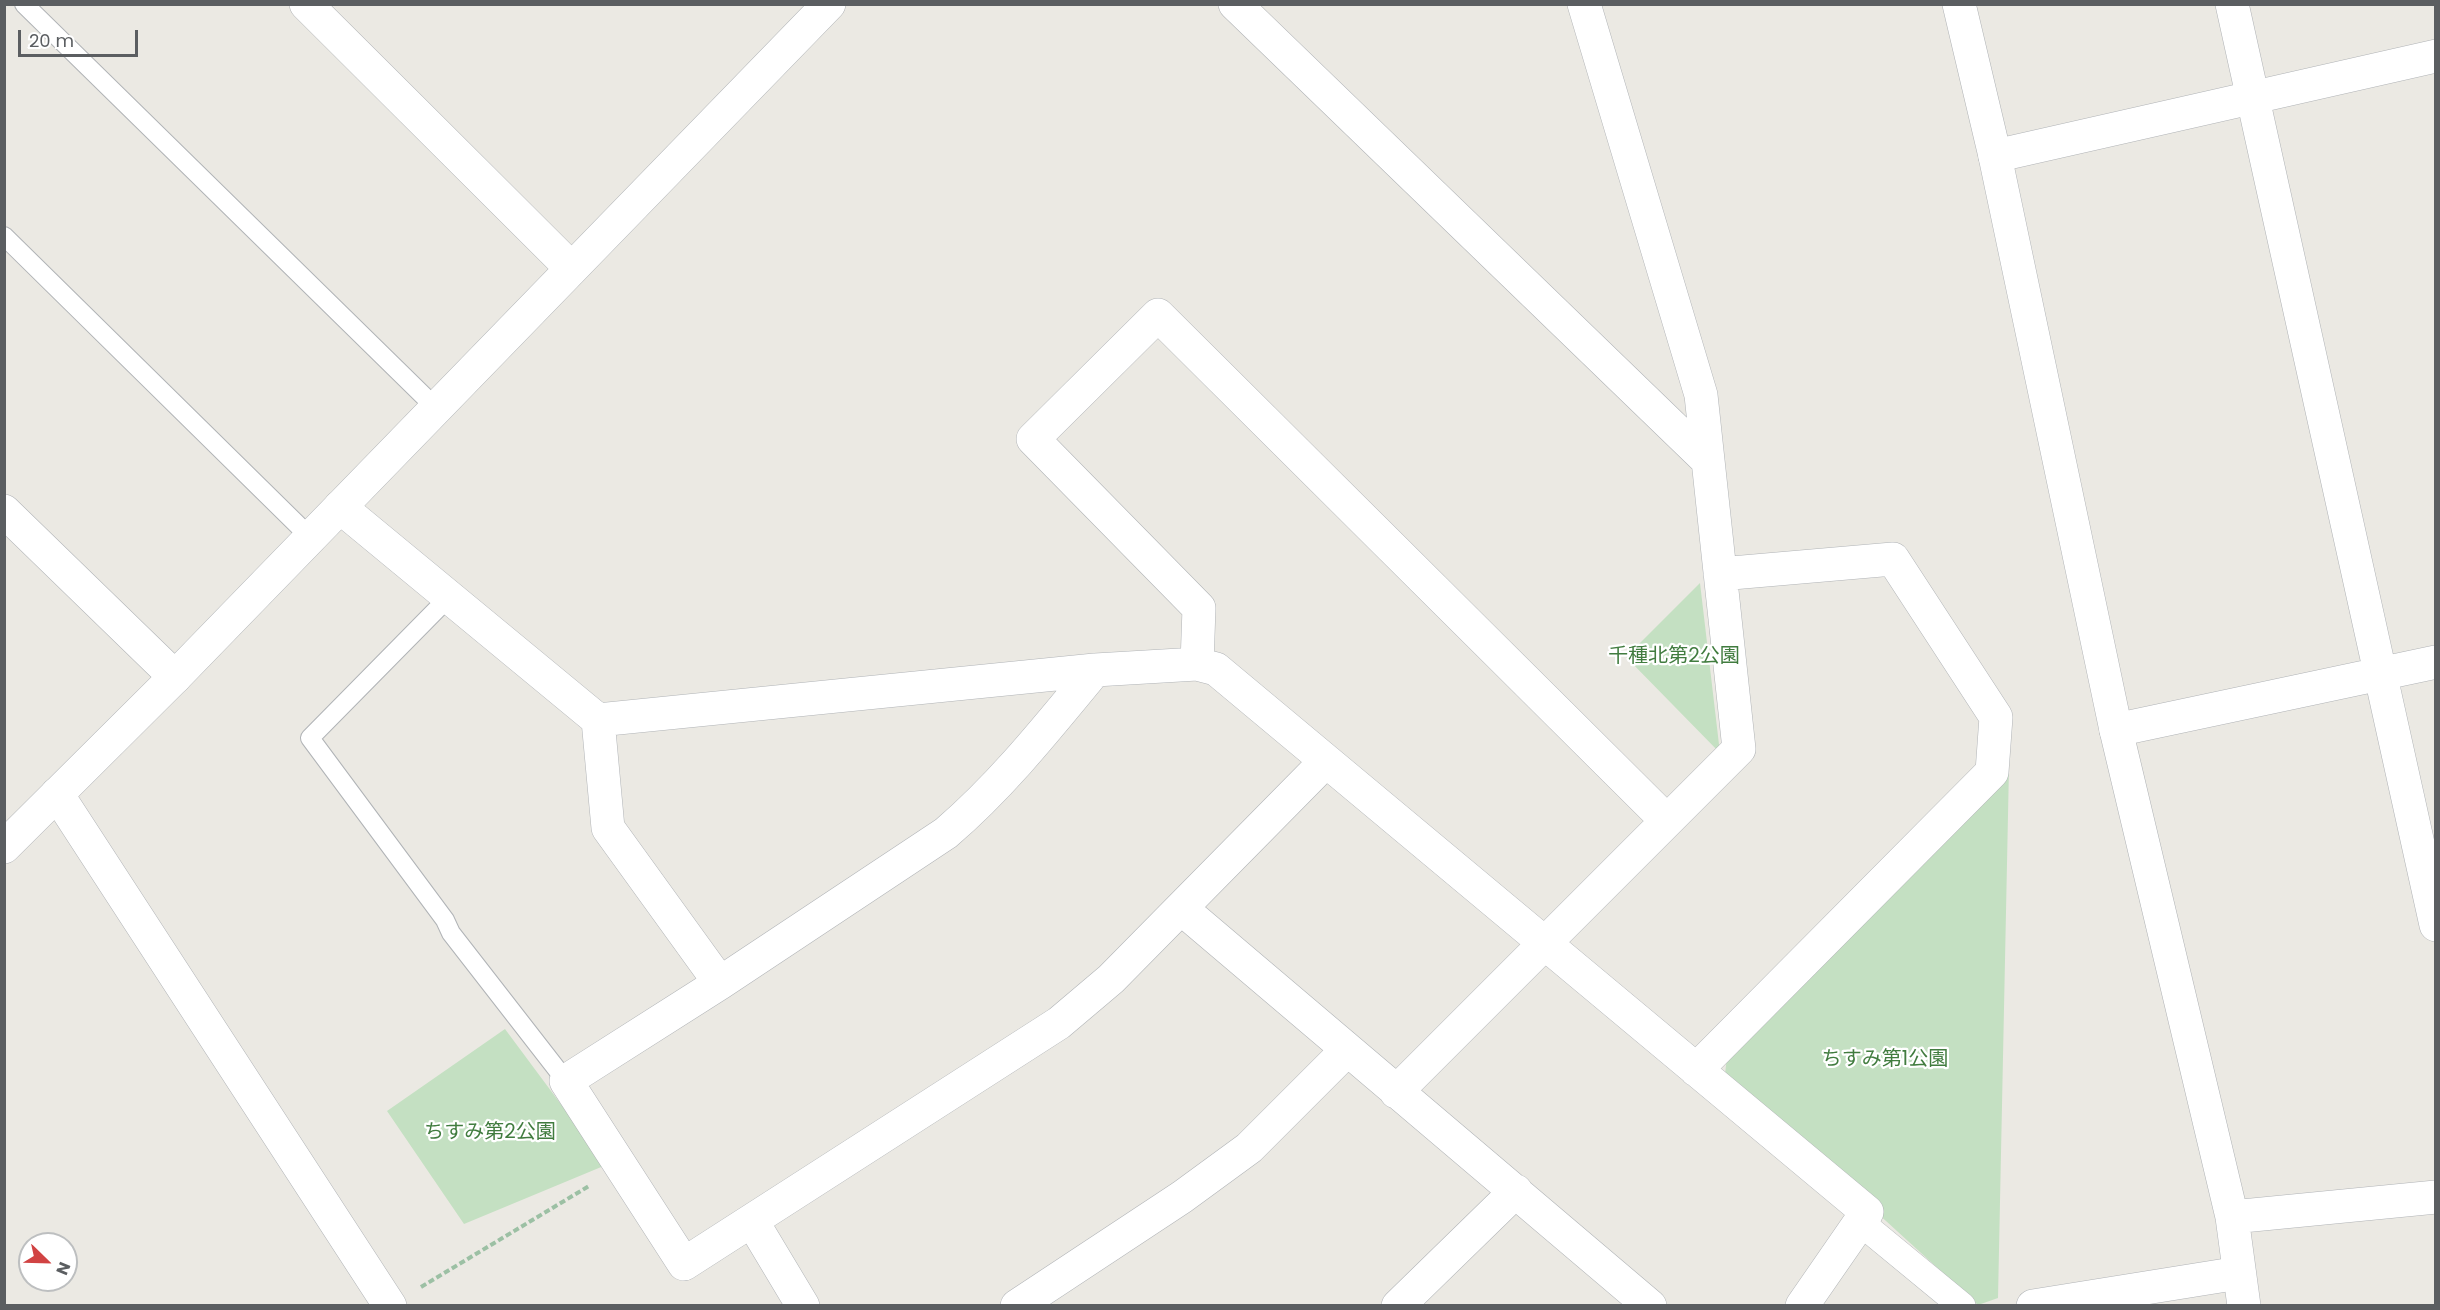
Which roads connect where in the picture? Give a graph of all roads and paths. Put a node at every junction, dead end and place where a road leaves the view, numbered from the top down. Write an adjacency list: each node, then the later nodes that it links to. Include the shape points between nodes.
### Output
1 (24, 4): 13 (lane)
2 (306, 4): 12 (street)
3 (829, 4): 12 (street)
4 (1235, 4): 14 (street)
5 (1584, 4): 14 (street, via 1701,395)
6 (1959, 4): 10 (street)
7 (2232, 4): 9 (street)
8 (2436, 56): 9 (street)
9 (2253, 97): 10 (street); 23 (street)
10 (1995, 156): 26 (street)
11 (4, 236): 17 (lane)
12 (572, 268): 13 (street)
13 (436, 408): 15 (street)
14 (1707, 460): 18 (street)
15 (340, 507): 17 (street); 19 (street)
16 (4, 511): 24 (street)
17 (310, 537): 24 (street)
18 (1720, 574): 29 (street, via 1739,749); 36 (street, via 1893,559 1996,717 1992,772)
19 (449, 597): 25 (street); 37 (lane, via 310,738 451,933)
20 (2436, 662): 23 (street)
21 (1197, 664): 22 (street); 27 (street, via 1216,669); 29 (street, via 1200,608 1033,439 1158,315)
22 (1095, 670): 25 (street); 34 (street, via 980,804 946,833)
23 (2380, 675): 26 (street); 32 (street)
24 (175, 676): 28 (street)
25 (598, 720): 34 (street, via 608,828)
26 (2116, 730): 42 (street)
27 (1326, 761): 31 (street); 33 (street)
28 (57, 794): 30 (street); 46 (street)
29 (1666, 820): 33 (street)
30 (4, 847)
31 (1182, 909): 35 (street); 43 (street, via 1112,980 1059,1023)
32 (2436, 925)
33 (1545, 943): 36 (street); 38 (street)
34 (720, 983): 37 (street)
35 (1347, 1050): 38 (street); 48 (street, via 1249,1148 1182,1197)
36 (1696, 1070): 44 (street, via 1867,1212)
37 (566, 1081): 39 (street)
38 (1396, 1092): 40 (street)
39 (621, 1167): 43 (street, via 684,1264); 46 (path)
40 (1516, 1191): 49 (street); 50 (street)
41 (2436, 1197): 42 (street)
42 (2232, 1217): 45 (street)
43 (752, 1221): 47 (street)
44 (1860, 1222): 51 (street); 52 (street)
45 (2239, 1273): 53 (street); 54 (street)
46 (390, 1305)
47 (802, 1305)
48 (1017, 1305)
49 (1398, 1305)
50 (1650, 1305)
51 (1802, 1305)
52 (1962, 1305)
53 (2033, 1305)
54 (2244, 1305)

